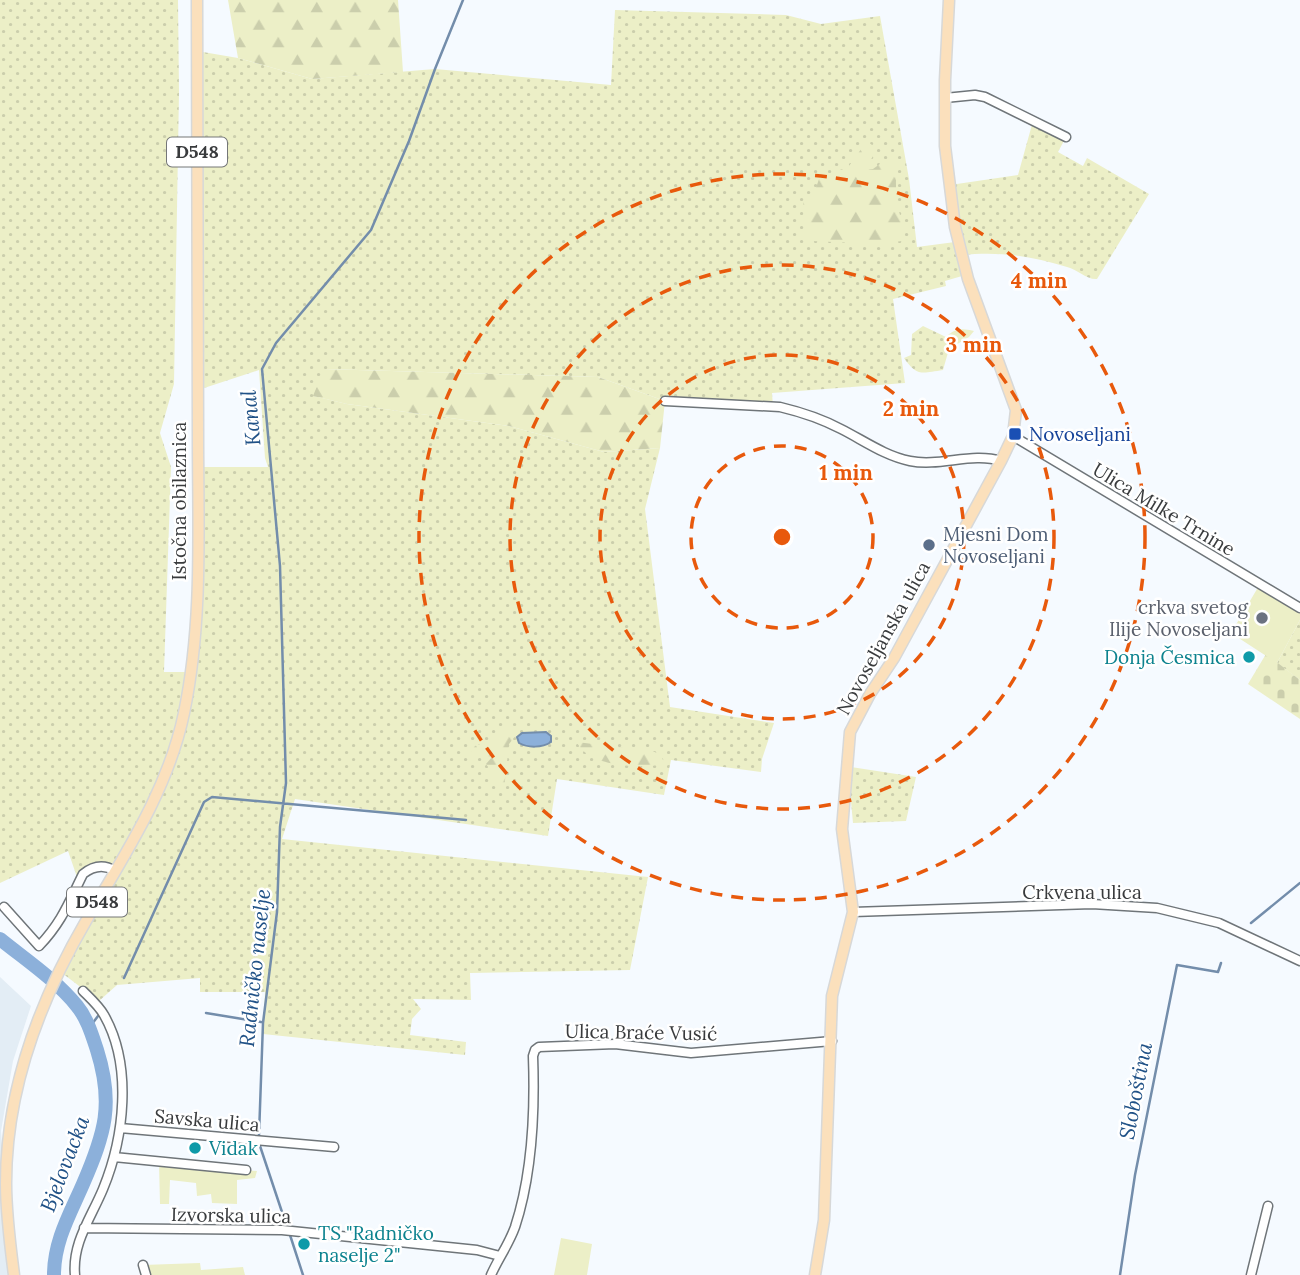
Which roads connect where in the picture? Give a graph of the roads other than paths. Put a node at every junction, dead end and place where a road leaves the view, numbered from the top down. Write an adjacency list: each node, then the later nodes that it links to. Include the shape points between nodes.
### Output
1 (197, 0): 9 (main road, Istočna obilaznica / D548, via 196,629 183,716 170,762 153,804)
2 (949, 0): 3 (main road, Novoseljanska ulica)
3 (945, 97): 4 (street, via 985,97); 6 (main road, Novoseljanska ulica, via 945,146 956,228 968,279 1016,410)
4 (1066, 137)
5 (665, 401): 7 (street, via 798,411 908,460)
6 (1013, 436): 7 (main road, Novoseljanska ulica); 8 (street, Ulica Milke Trnine)
7 (1001, 461): 11 (main road, Novoseljanska ulica, via 850,732 842,829)
8 (1300, 608)
9 (115, 871): 10 (street, via 99,866 83,874 60,923 39,946); 23 (main road, Istočna obilaznica / D548, via 58,970 26,1057 9,1139 6,1181)
10 (4, 907)
11 (853, 912): 12 (street, Crkvena ulica, via 1092,904 1157,908 1219,923); 14 (main road, Novoseljanska ulica, via 832,996)
12 (1300, 961)
13 (83, 991): 15 (street, via 103,1013 115,1044 123,1089)
14 (832, 1041): 21 (street, Ulica Braće Vusić, via 691,1053 615,1044 535,1050 532,1126 520,1210); 27 (main road, Novoseljanska ulica, via 824,1220)
15 (120, 1128): 16 (street, Savska ulica); 17 (street)
16 (334, 1147)
17 (114, 1157): 18 (street); 20 (street)
18 (246, 1170)
19 (1268, 1206): 28 (street)
20 (84, 1228): 21 (street, Izvorska ulica, via 282,1230); 24 (street, via 77,1244)
21 (500, 1256): 26 (street)
22 (143, 1265): 25 (street)
23 (14, 1275)
24 (75, 1275)
25 (146, 1275)
26 (491, 1275)
27 (816, 1275)
28 (1251, 1275)

